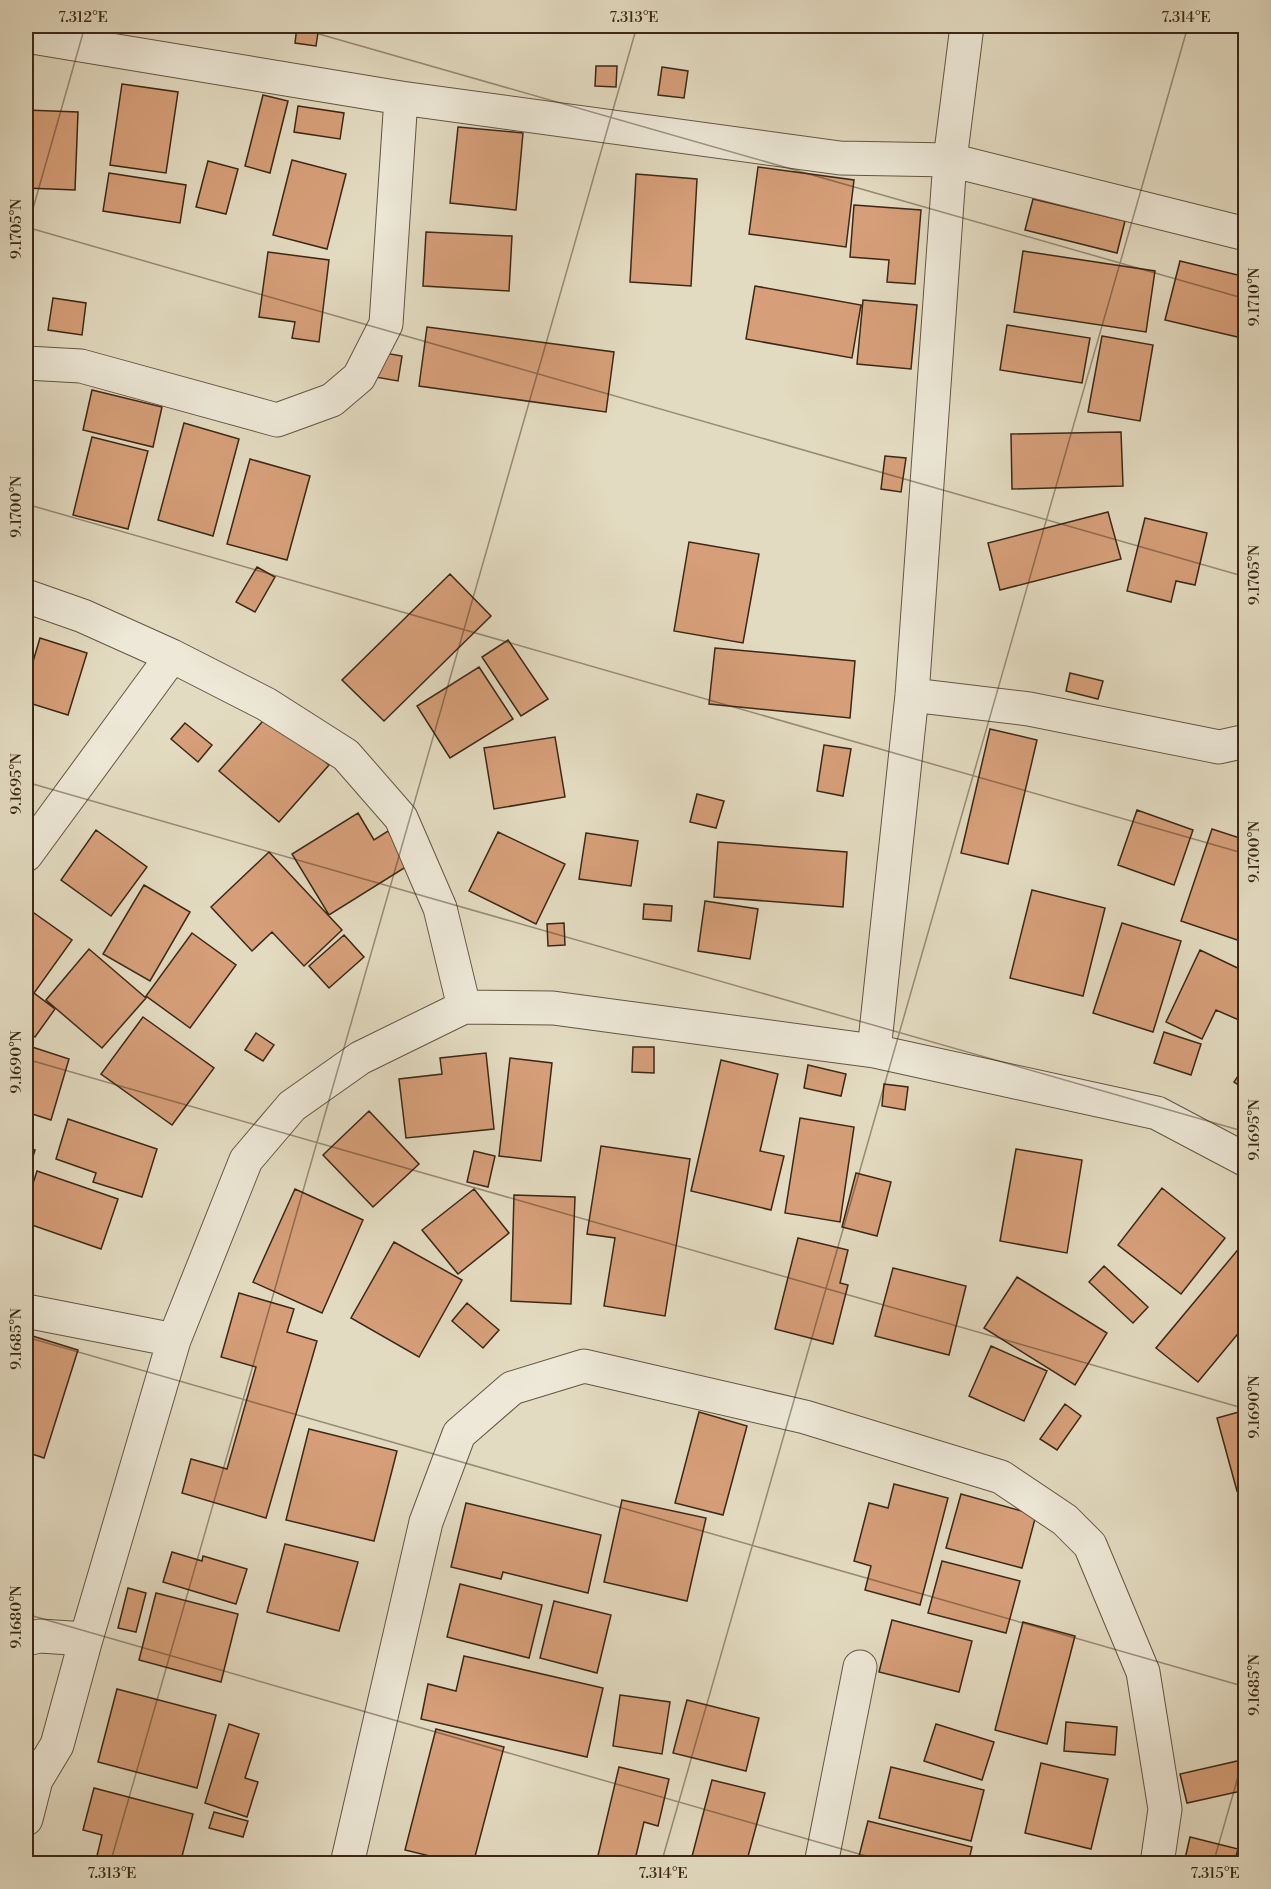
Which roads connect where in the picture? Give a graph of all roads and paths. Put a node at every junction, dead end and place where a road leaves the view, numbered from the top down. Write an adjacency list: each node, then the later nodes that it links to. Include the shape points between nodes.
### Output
1 (967, 26): 4 (street)
2 (26, 36): 3 (street)
3 (401, 98): 4 (street, via 840,158); 6 (street, via 386,324 359,377 332,400 277,420 81,366)
4 (950, 160): 5 (street); 9 (street)
5 (1245, 234)
6 (26, 363)
7 (26, 596): 8 (street, via 83,616)
8 (172, 656): 11 (street); 12 (street, via 266,704 346,756 400,818 440,908)
9 (912, 695): 10 (street, via 1029,709 1219,747); 13 (street)
10 (1245, 741)
11 (26, 855)
12 (464, 1007): 13 (street, via 553,1008); 16 (street, via 360,1058 291,1106 246,1160)
13 (874, 1051): 14 (street, via 1158,1113)
14 (1245, 1160)
15 (26, 1311): 16 (street)
16 (174, 1340): 18 (street)
17 (26, 1639): 18 (street, via 40,1636)
18 (86, 1640): 20 (street, via 57,1744)
19 (860, 1667): 23 (street)
20 (31, 1772): 21 (street)
21 (26, 1819)
22 (347, 1863): 24 (street, via 426,1522 459,1434 512,1388 584,1366 805,1417 1001,1477 1065,1520 1090,1545 1143,1672 1165,1809)
23 (821, 1863)
24 (1157, 1863)

